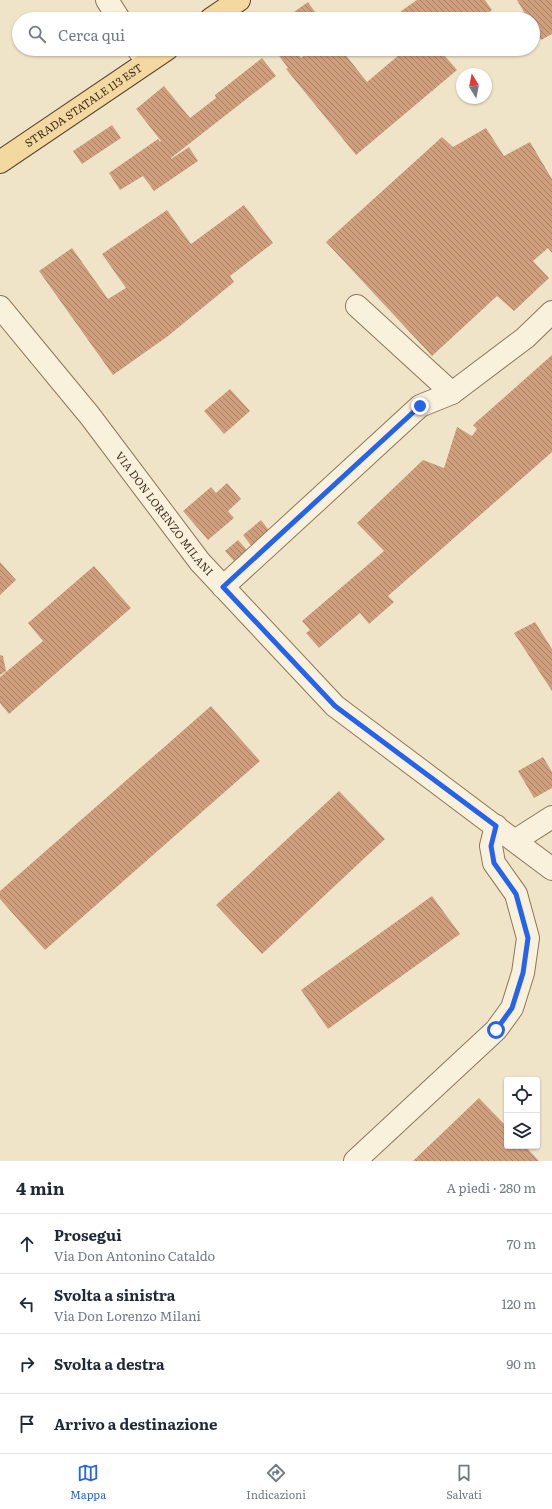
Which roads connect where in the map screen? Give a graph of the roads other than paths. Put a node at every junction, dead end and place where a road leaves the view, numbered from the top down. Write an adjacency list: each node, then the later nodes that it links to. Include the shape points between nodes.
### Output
1 (107, 0): 3 (street)
2 (239, 0): 4 (main road)
3 (115, 12)
4 (221, 12)
5 (143, 56): 6 (main road, STRADA STATALE 113 EST)
6 (0, 162)
7 (0, 306): 11 (street, VIA DON LORENZO MILANI, via 90,416 200,562)
8 (357, 306): 10 (street)
9 (552, 312): 10 (street, via 525,338)
10 (452, 393): 11 (street, via 420,406)
11 (223, 587): 13 (street, VIA DON LORENZO MILANI, via 335,706)
12 (552, 817): 14 (street)
13 (496, 826): 14 (street, VIA DON LORENZO MILANI); 16 (street, via 491,846 494,863 516,894 528,938 523,973 512,1008 496,1030)
14 (516, 840): 15 (street, VIA DON LORENZO MILANI)
15 (552, 868)
16 (355, 1161)

